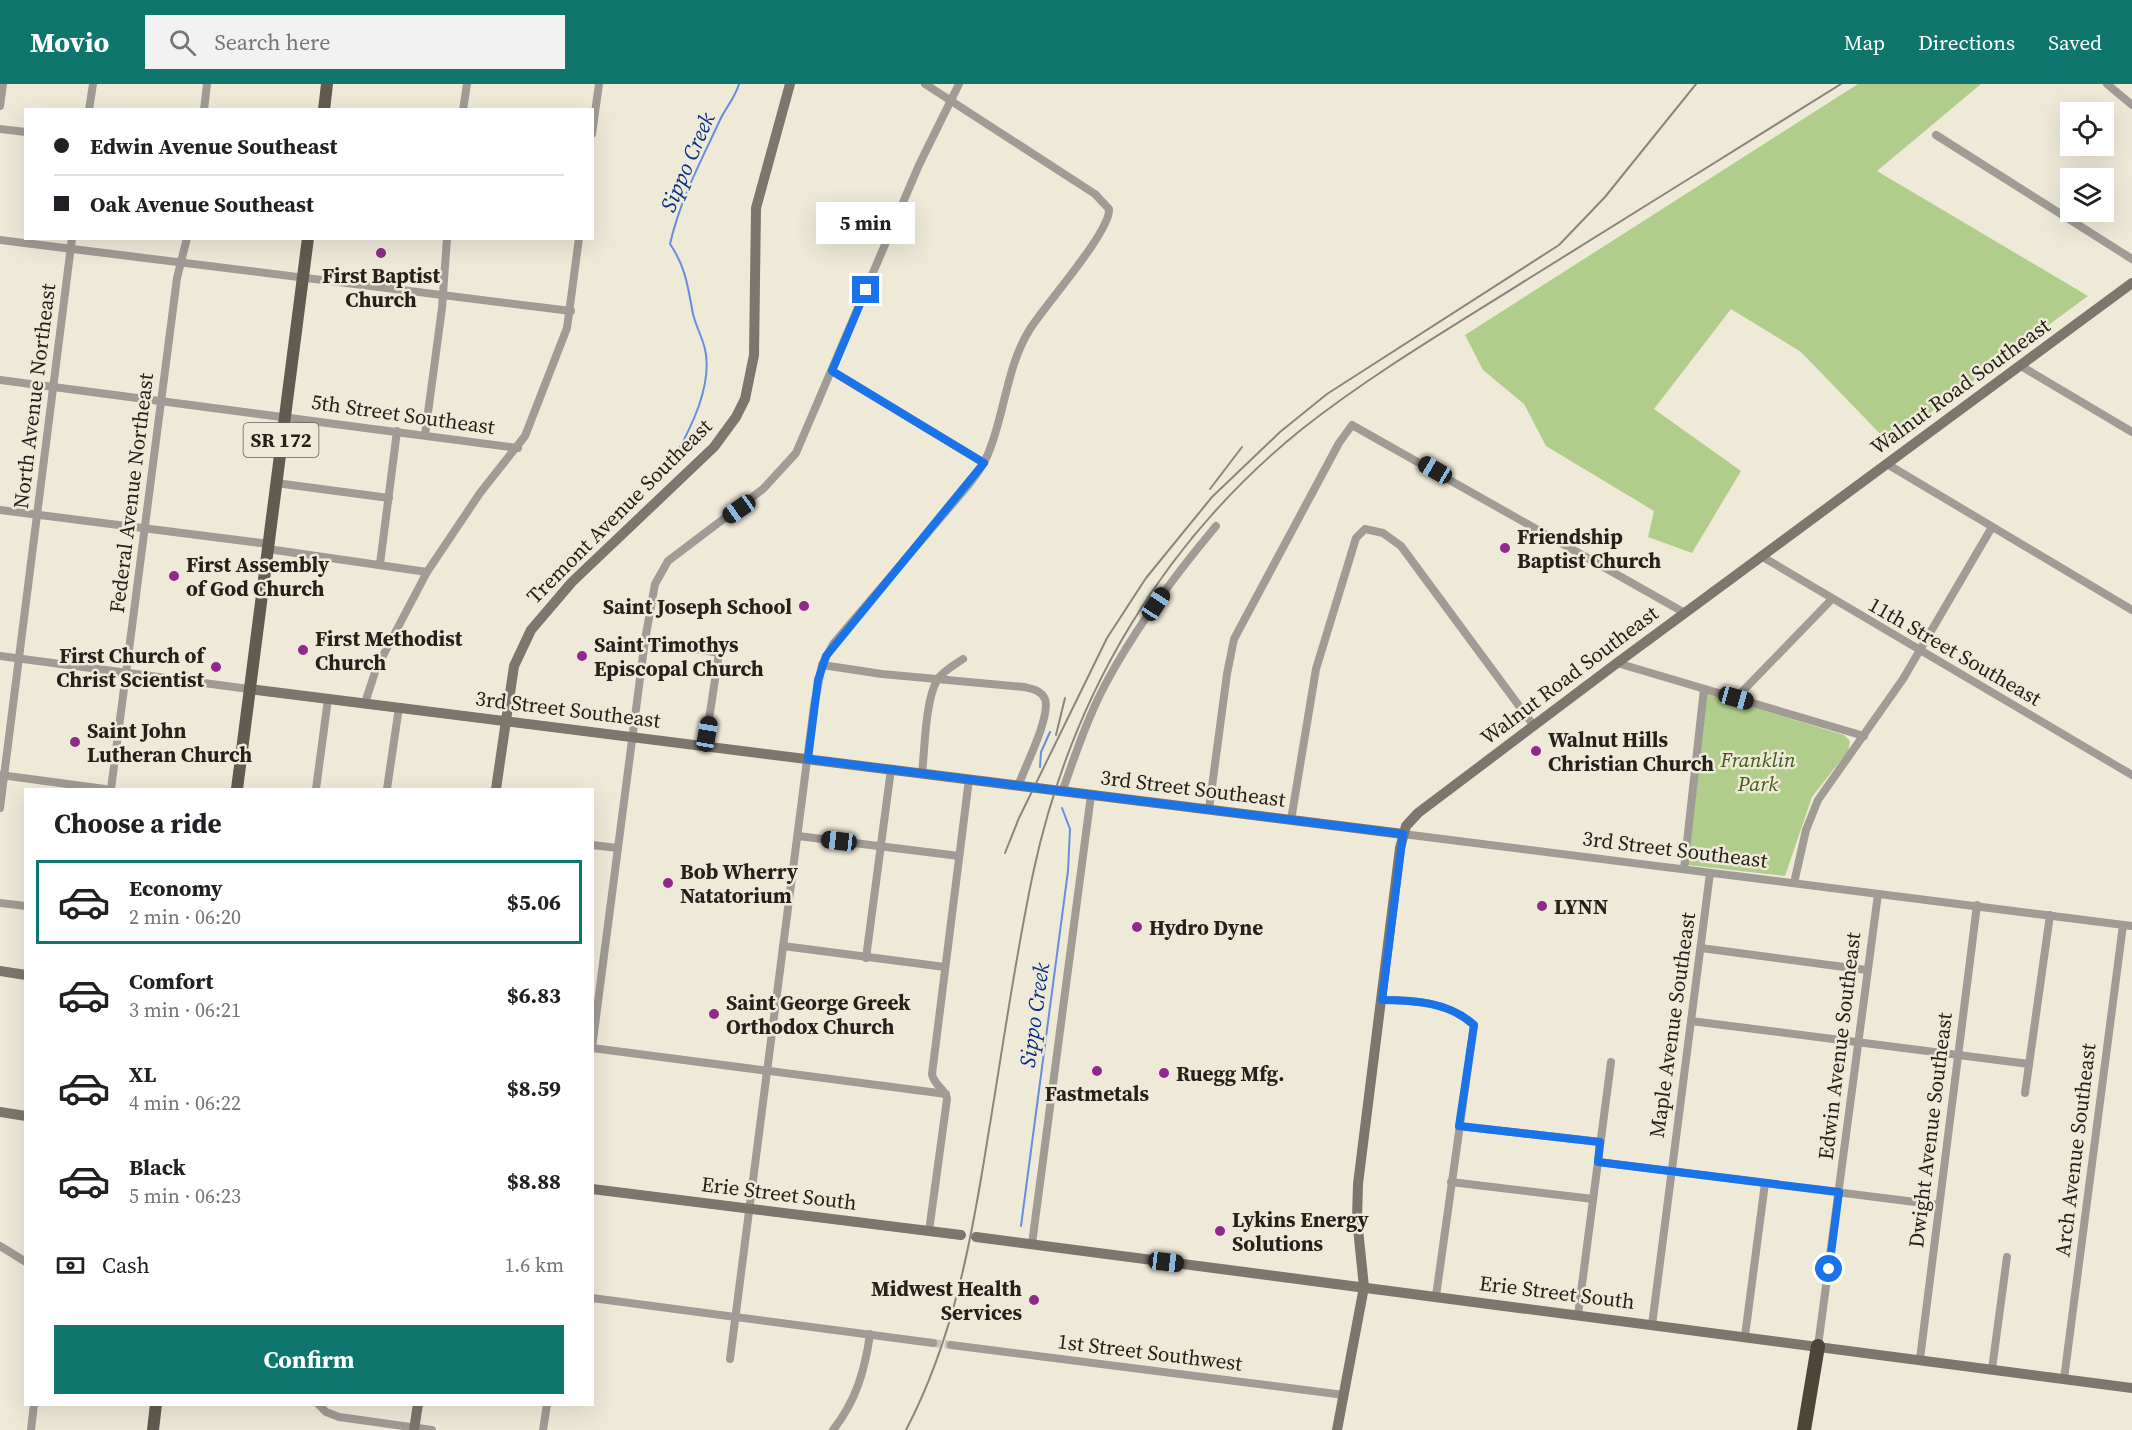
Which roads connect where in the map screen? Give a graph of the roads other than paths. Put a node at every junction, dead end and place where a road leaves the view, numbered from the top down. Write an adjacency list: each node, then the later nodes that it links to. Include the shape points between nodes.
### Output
1 (3, 84): 13 (street)
2 (93, 84): 14 (street)
3 (207, 84): 15 (street)
4 (327, 84): 16 (main road)
5 (467, 84): 17 (street)
6 (599, 84): 18 (street)
7 (790, 84): 76 (main road, Tremont Avenue Southeast, via 756,208 754,355 741,408 714,447 546,610 516,659)
8 (925, 84): 11 (street)
9 (959, 84): 11 (street)
10 (2107, 84): 12 (street)
11 (950, 100): 36 (street); 45 (street, via 1095,194 1110,209 1109,220 1100,235 1023,339)
12 (2132, 105)
13 (0, 106)
14 (90, 108)
15 (204, 108)
16 (324, 108)
17 (463, 108)
18 (594, 120)
19 (0, 129): 20 (street)
20 (24, 132)
21 (1936, 135): 29 (street)
22 (0, 240): 28 (street)
23 (72, 240): 28 (street, North Avenue Northeast)
24 (186, 240): 30 (street, Federal Avenue Northeast)
25 (308, 240): 31 (main road, SR 172)
26 (447, 240): 33 (street)
27 (579, 240): 34 (street)
28 (71, 249): 30 (street); 38 (street, North Avenue Northeast)
29 (2132, 259)
30 (181, 262): 31 (street); 39 (street, Federal Avenue Northeast)
31 (303, 278): 33 (street); 40 (main road, SR 172)
32 (2132, 283): 35 (main road, Walnut Road Southeast)
33 (441, 295): 34 (street); 43 (street)
34 (571, 311): 44 (street)
35 (2021, 366): 42 (street); 46 (main road, Walnut Road Southeast)
36 (832, 371): 45 (street); 61 (street, via 802,441 787,465 739,509 678,552 661,572 651,600)
37 (0, 380): 38 (street, 5th Street Southeast)
38 (53, 386): 39 (street, 5th Street Southeast); 50 (street, North Avenue Northeast)
39 (162, 400): 40 (street, 5th Street Southeast); 52 (street, Federal Avenue Northeast)
40 (284, 417): 41 (street, 5th Street Southeast); 47 (main road, SR 172)
41 (397, 431): 43 (street, 5th Street Southeast); 48 (street)
42 (2132, 432)
43 (425, 435): 44 (street, 5th Street Southeast)
44 (518, 448): 57 (street, via 480,493)
45 (984, 463): 67 (street, via 833,644)
46 (1887, 464): 53 (street); 55 (main road, Walnut Road Southeast)
47 (276, 483): 48 (street); 54 (main road, SR 172)
48 (388, 498): 56 (street)
49 (0, 510): 50 (street)
50 (37, 514): 52 (street); 64 (street, North Avenue Northeast)
51 (1216, 526): 94 (street, via 1168,587 1105,684)
52 (145, 527): 54 (street); 68 (street, Federal Avenue Northeast)
53 (1992, 527): 59 (street); 62 (street)
54 (268, 547): 56 (street); 70 (main road, SR 172)
55 (1761, 556): 58 (street, 11th Street Southeast); 60 (main road, Walnut Road Southeast)
56 (380, 564): 57 (street)
57 (427, 572): 74 (street, via 375,669)
58 (1832, 599): 62 (street, 11th Street Southeast); 72 (street)
59 (2132, 610)
60 (1685, 613): 66 (main road, Walnut Road Southeast); 97 (street, via 1352,425 1234,639)
61 (645, 640): 79 (street); 80 (street, via 719,653)
62 (1920, 650): 78 (street); 85 (street, 11th Street Southeast)
63 (0, 656): 64 (street)
64 (19, 659): 68 (street); 84 (street, North Avenue Northeast)
65 (963, 659): 69 (street)
66 (1617, 663): 71 (street); 77 (main road, Walnut Road Southeast)
67 (822, 665): 69 (street); 81 (street)
68 (126, 673): 70 (street); 89 (street, Federal Avenue Northeast)
69 (938, 680): 83 (street, via 932,695); 87 (street, via 1024,687 1041,694 1046,702 1045,714)
70 (249, 689): 73 (main road, 3rd Street Southeast); 90 (main road, SR 172)
71 (1704, 689): 72 (street); 105 (street)
72 (1736, 698): 78 (street)
73 (328, 699): 74 (main road, 3rd Street Southeast); 91 (street)
74 (365, 703): 75 (main road, 3rd Street Southeast)
75 (399, 707): 76 (main road, 3rd Street Southeast); 92 (street)
76 (505, 721): 79 (main road, 3rd Street Southeast); 93 (main road, Tremont Avenue Southeast)
77 (1534, 726): 98 (street, via 1408,555 1391,538 1368,529 1361,531 1316,669); 99 (main road, Walnut Road Southeast, via 1418,813)
78 (1864, 736): 107 (street, via 1818,800 1806,830)
79 (632, 737): 80 (main road, 3rd Street Southeast); 103 (street)
80 (705, 746): 81 (main road, 3rd Street Southeast)
81 (808, 759): 82 (main road, 3rd Street Southeast); 100 (street)
82 (891, 770): 83 (main road, 3rd Street Southeast); 102 (street)
83 (922, 773): 86 (main road, 3rd Street Southeast)
84 (2, 775): 88 (street); 96 (street, North Avenue Northeast)
85 (2132, 775)
86 (969, 779): 87 (main road, 3rd Street Southeast); 104 (street)
87 (1018, 786): 94 (main road, 3rd Street Southeast)
88 (98, 788)
89 (111, 788)
90 (237, 788)
91 (316, 788)
92 (387, 788)
93 (496, 788)
94 (1062, 792): 95 (main road, 3rd Street Southeast)
95 (1091, 795): 97 (main road, 3rd Street Southeast); 149 (street)
96 (0, 808)
97 (1209, 809): 98 (main road, 3rd Street Southeast)
98 (1291, 820): 99 (main road, 3rd Street Southeast)
99 (1403, 834): 105 (street, 3rd Street Southeast); 122 (main road)
100 (798, 836): 102 (street); 115 (street)
101 (594, 845): 103 (street)
102 (880, 846): 104 (street); 117 (street)
103 (618, 848): 124 (street)
104 (959, 856): 118 (street)
105 (1684, 869): 106 (street, 3rd Street Southeast)
106 (1710, 873): 107 (street, 3rd Street Southeast); 116 (street, Maple Avenue Southeast)
107 (1794, 883): 108 (street, 3rd Street Southeast)
108 (1878, 894): 111 (street, 3rd Street Southeast); 119 (street, Edwin Avenue Southeast)
109 (0, 903): 110 (street)
110 (24, 906)
111 (1977, 906): 112 (street, 3rd Street Southeast); 127 (street, Dwight Avenue Southeast)
112 (2050, 915): 113 (street, 3rd Street Southeast); 129 (street)
113 (2123, 925): 114 (street, 3rd Street Southeast); 167 (street, Arch Avenue Southeast)
114 (2132, 926)
115 (783, 946): 117 (street); 130 (street)
116 (1701, 948): 119 (street); 123 (street, Maple Avenue Southeast)
117 (866, 958): 118 (street)
118 (945, 967): 132 (street, via 933,1074)
119 (1867, 970): 125 (street, Edwin Avenue Southeast)
120 (0, 972): 121 (main road)
121 (24, 975)
122 (1382, 1000): 135 (street, via 1429,1003 1473,1023); 153 (main road, via 1358,1184 1357,1219)
123 (1691, 1021): 125 (street); 138 (street, Maple Avenue Southeast)
124 (594, 1033)
125 (1858, 1042): 127 (street); 142 (street, Edwin Avenue Southeast)
126 (594, 1048): 130 (street)
127 (1958, 1056): 129 (street); 144 (street, Dwight Avenue Southeast)
128 (1611, 1062): 136 (street)
129 (2028, 1064): 131 (street)
130 (767, 1070): 132 (street); 145 (street)
131 (2025, 1093)
132 (946, 1094): 146 (street)
133 (0, 1112): 134 (main road)
134 (24, 1116)
135 (1459, 1126): 136 (street); 139 (street)
136 (1600, 1142): 137 (street)
137 (1598, 1162): 138 (street); 143 (street)
138 (1671, 1170): 140 (street); 158 (street, Maple Avenue Southeast)
139 (1451, 1182): 143 (street); 154 (street)
140 (1765, 1183): 142 (street); 160 (street)
141 (594, 1189): 145 (main road, Erie Street South)
142 (1839, 1192): 144 (street); 163 (street, Edwin Avenue Southeast)
143 (1593, 1199): 156 (street)
144 (1939, 1205): 165 (street, Dwight Avenue Southeast)
145 (750, 1209): 146 (main road, Erie Street South); 157 (street)
146 (929, 1231): 147 (main road, Erie Street South)
147 (961, 1235)
148 (976, 1237): 149 (main road, Erie Street South)
149 (1032, 1244): 153 (main road, Erie Street South)
150 (0, 1246): 152 (street)
151 (2007, 1257): 166 (street)
152 (24, 1261)
153 (1364, 1287): 154 (main road, Erie Street South); 169 (main road)
154 (1436, 1296): 156 (main road, Erie Street South)
155 (594, 1298): 157 (street)
156 (1578, 1315): 158 (main road, Erie Street South)
157 (736, 1317): 159 (street); 164 (street)
158 (1652, 1325): 160 (main road, Erie Street South)
159 (870, 1334): 161 (street); 180 (street, via 859,1384)
160 (1745, 1336): 163 (main road, Erie Street South)
161 (933, 1343)
162 (951, 1346): 169 (street, 1st Street Southwest)
163 (1818, 1346): 165 (main road, Erie Street South); 182 (highway); 183 (highway)
164 (730, 1359)
165 (1920, 1359): 166 (main road, Erie Street South)
166 (1992, 1369): 167 (main road, Erie Street South)
167 (2064, 1379): 168 (main road, Erie Street South)
168 (2132, 1388)
169 (1344, 1395): 181 (main road)
170 (34, 1406): 176 (street)
171 (156, 1406): 177 (main road)
172 (320, 1406): 175 (street, via 339,1417)
173 (417, 1406): 175 (main road)
174 (547, 1406): 179 (street)
175 (414, 1429): 178 (street)
176 (31, 1430)
177 (153, 1430)
178 (432, 1430)
179 (543, 1430)
180 (833, 1430)
181 (1337, 1430)
182 (1804, 1430)
183 (1809, 1430)

